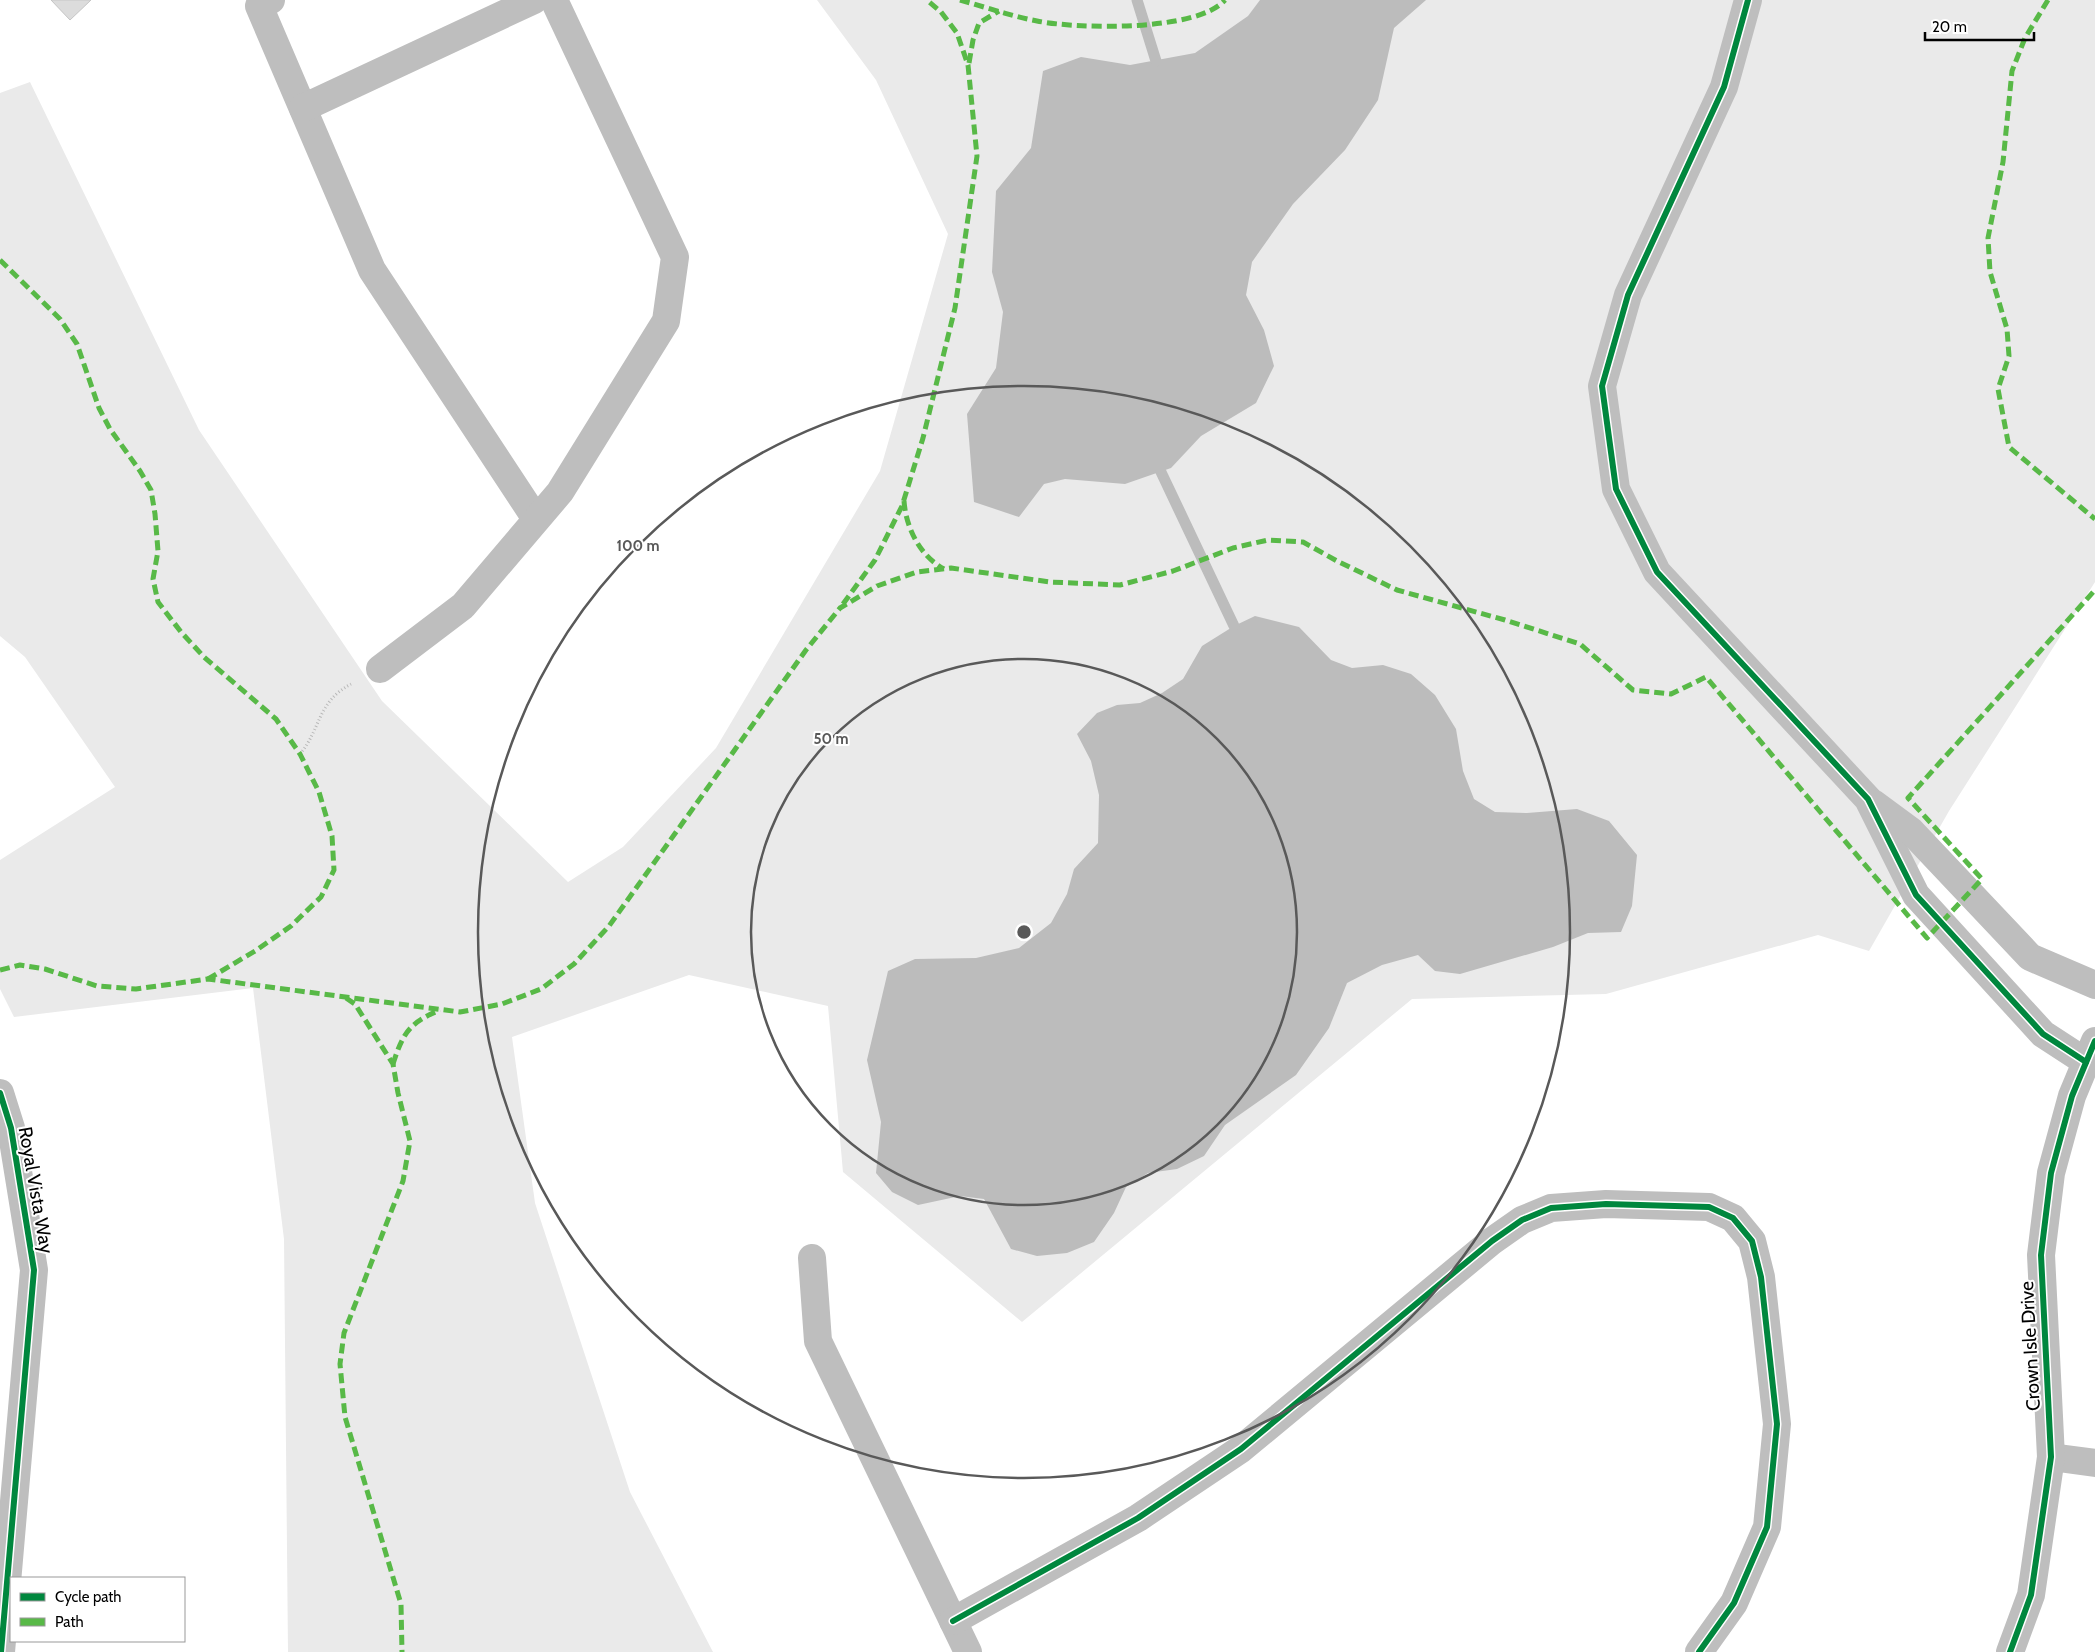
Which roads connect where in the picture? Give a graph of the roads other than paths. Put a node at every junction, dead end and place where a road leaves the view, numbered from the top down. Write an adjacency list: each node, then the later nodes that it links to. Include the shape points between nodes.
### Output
1 (271, 0): 5 (street, via 259,6)
2 (534, 0): 5 (street)
3 (554, 0): 6 (street, via 675,256 666,321 560,492)
4 (1748, 0): 8 (street, via 1724,87 1628,294 1602,386 1616,489 1657,572)
5 (303, 108): 6 (street, via 372,270)
6 (536, 519): 7 (street, via 463,606)
7 (380, 668)
8 (1868, 799): 9 (street, via 1911,831 2030,957); 10 (street, via 1916,895 2044,1034)
9 (2095, 985)
10 (2090, 1051): 13 (street, Crown Isle Drive, via 2072,1096 2050,1173 2042,1255)
11 (0, 1094): 16 (street, Royal Vista Way, via 11,1128 34,1270)
12 (812, 1258): 15 (street, via 818,1341)
13 (2051, 1457): 14 (street); 19 (street, Crown Isle Drive, via 2031,1595)
14 (2095, 1463)
15 (953, 1621): 17 (street); 18 (street, via 1138,1518 1241,1449 1492,1241 1522,1220 1551,1208 1606,1204 1676,1205 1709,1207 1734,1218 1752,1241 1761,1277 1777,1424 1767,1527 1734,1603)
16 (2, 1652)
17 (968, 1652)
18 (1699, 1652)
19 (2010, 1652)

